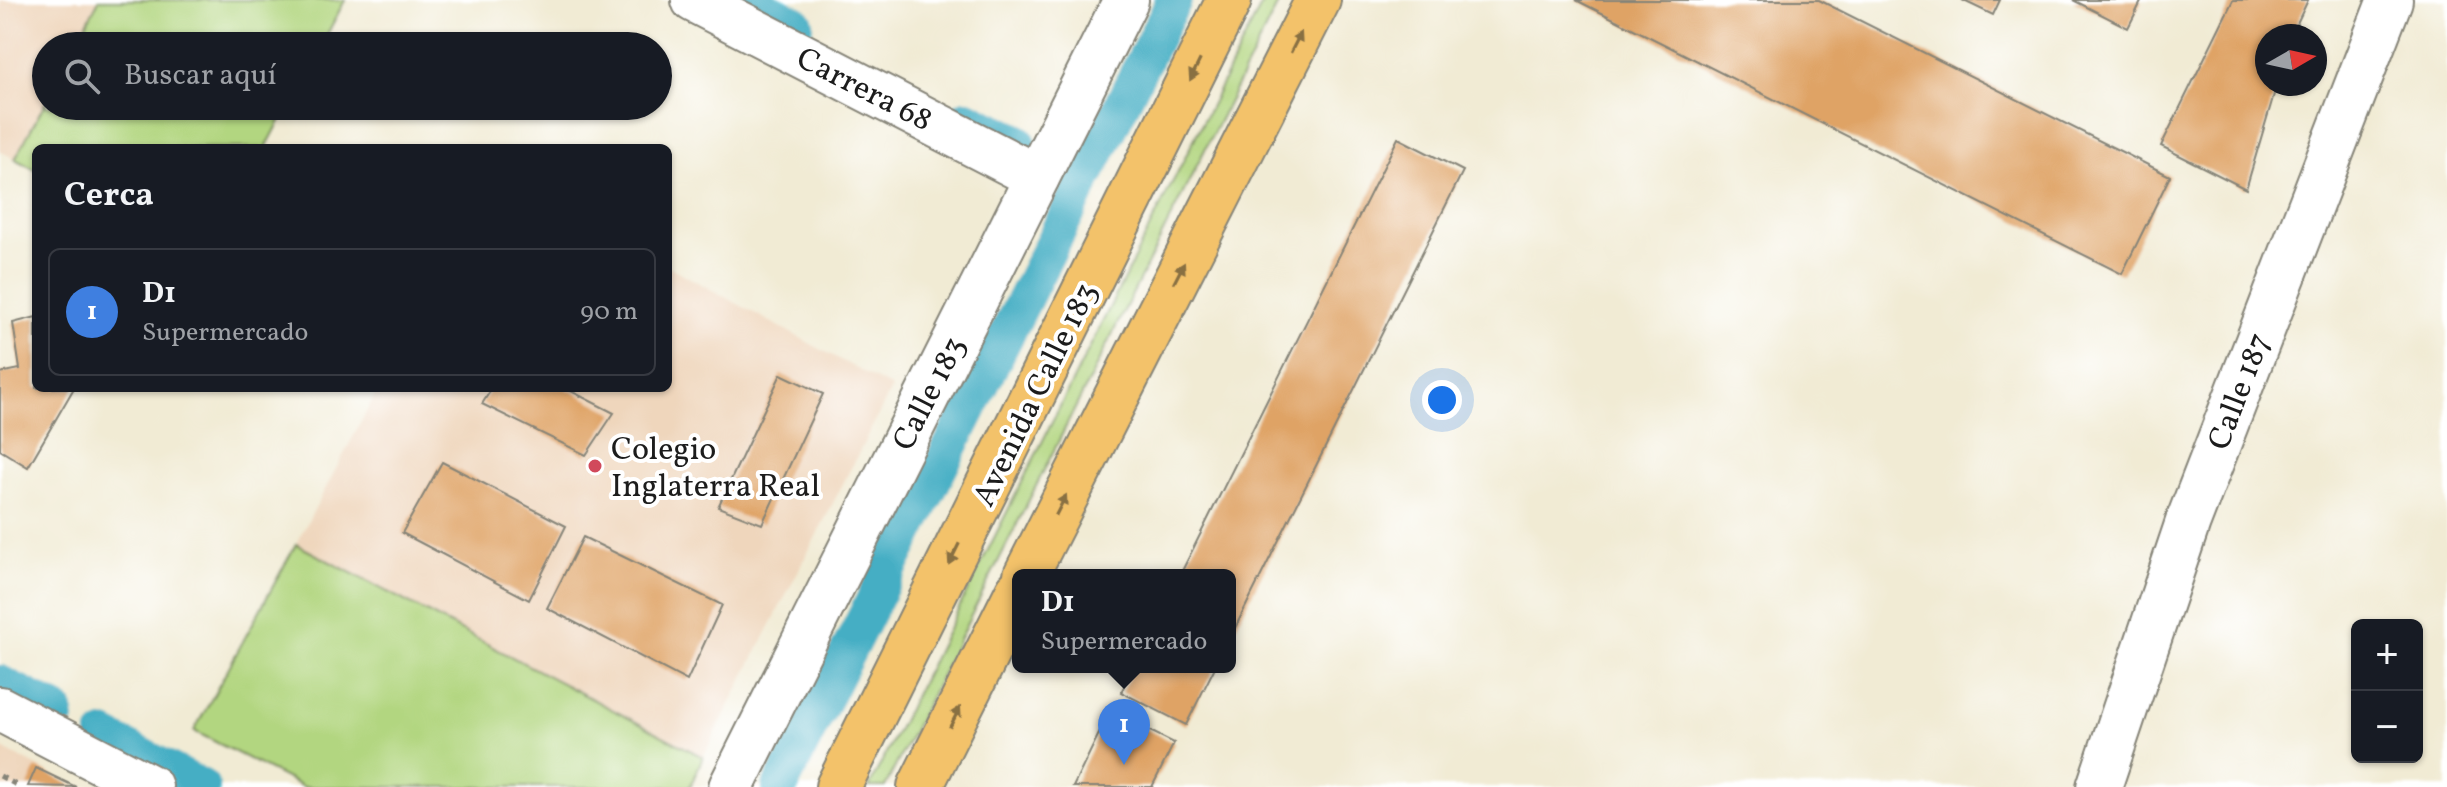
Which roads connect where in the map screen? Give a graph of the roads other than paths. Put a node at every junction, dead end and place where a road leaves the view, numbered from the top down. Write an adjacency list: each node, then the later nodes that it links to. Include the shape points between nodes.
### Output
1 (694, 0): 6 (street, Carrera 68)
2 (1126, 0): 6 (street, Calle 183)
3 (1229, 0): 12 (main road, Avenida Calle 183, one-way to 12)
4 (1318, 0): 7 (main road, one-way to 4)
5 (2390, 0): 14 (street, Calle 187, via 2188,522)
6 (1037, 177): 11 (street, Calle 183)
7 (1029, 569)
8 (1012, 603): 13 (main road, one-way to 8)
9 (0, 709): 10 (street)
10 (150, 787)
11 (731, 787)
12 (838, 787)
13 (920, 787)
14 (2099, 787)

